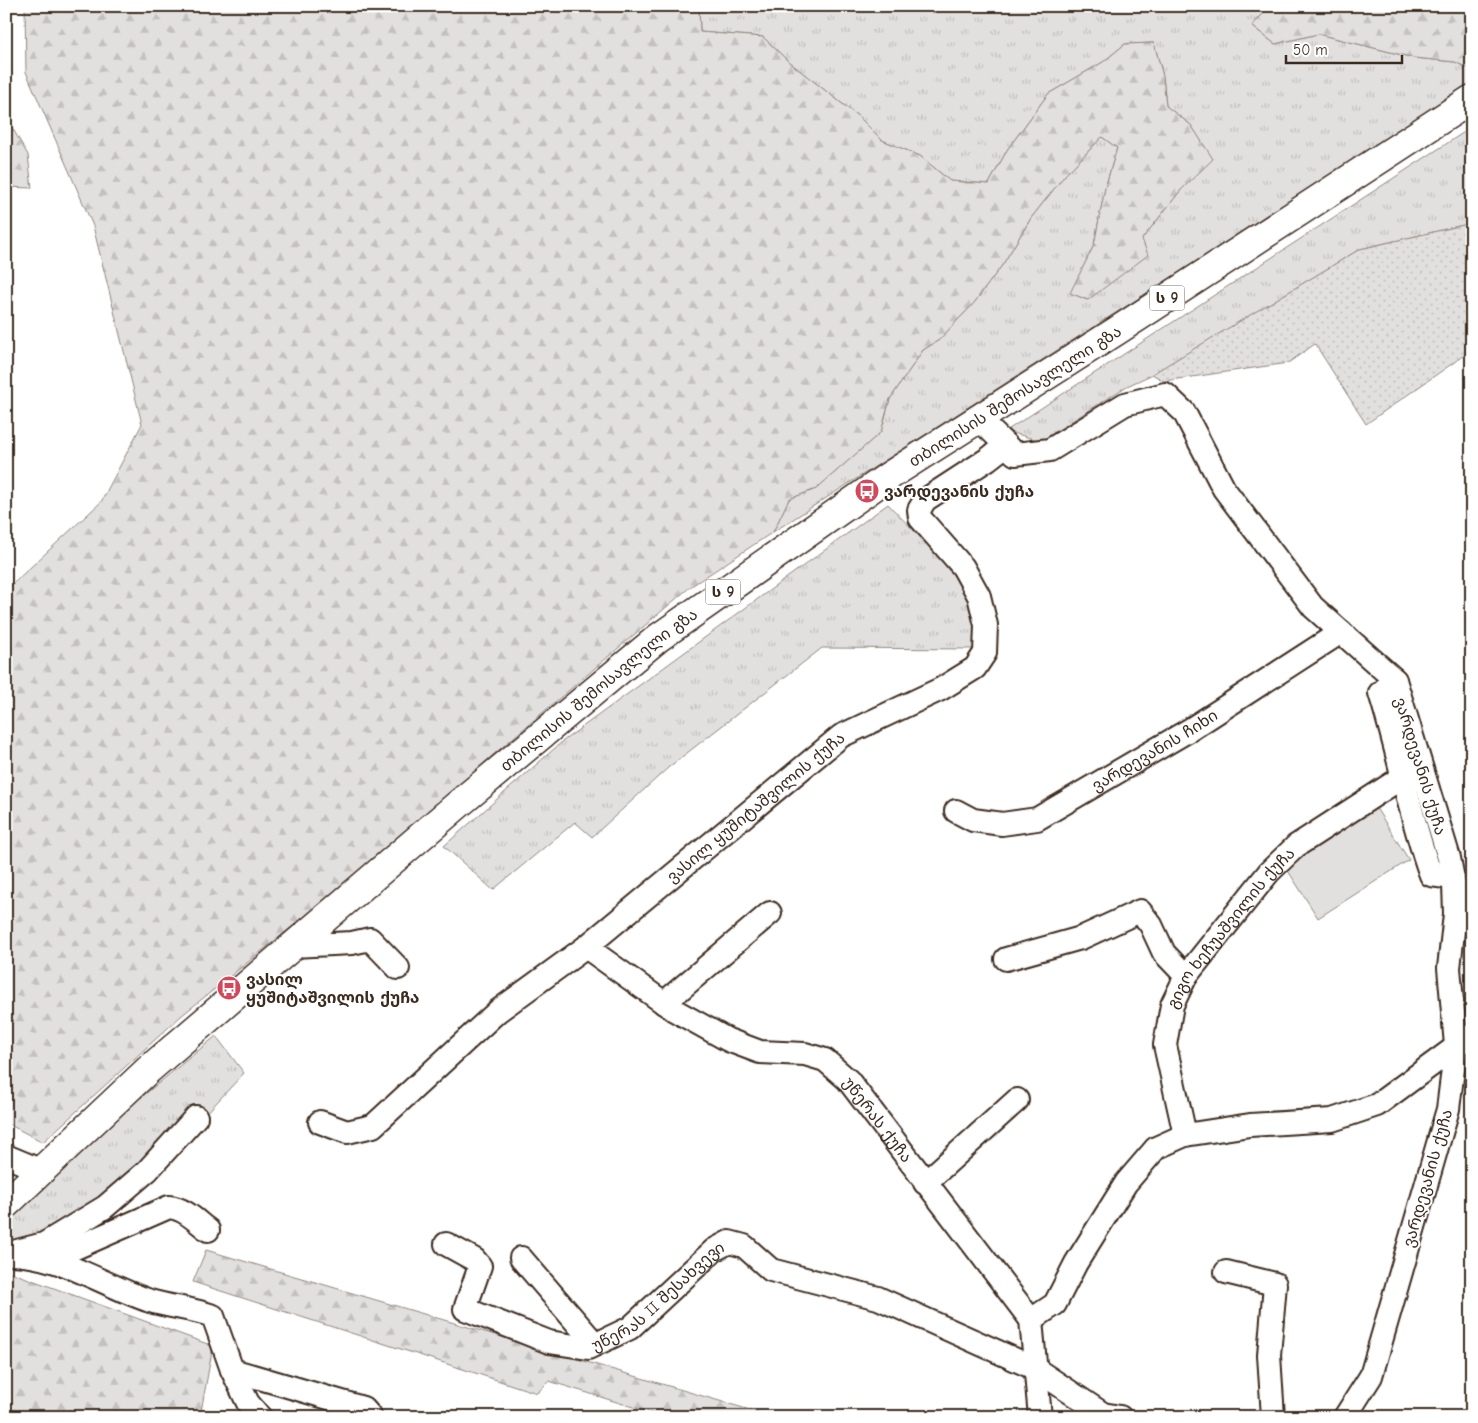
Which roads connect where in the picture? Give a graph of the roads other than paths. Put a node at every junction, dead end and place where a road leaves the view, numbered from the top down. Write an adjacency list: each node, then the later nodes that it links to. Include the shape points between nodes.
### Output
1 (1472, 99): 2 (highway, თბილისის შემოსავლელი გზა / ს 9)
2 (979, 419): 3 (street, ვარდევანის ქუჩა); 10 (highway, თბილისის შემოსავლელი გზა / ს 9, via 889,476 658,638)
3 (1006, 445): 4 (street, ვარდევანის ქუჩა, via 1015,454 1050,450 1125,404 1165,394 1184,412 1224,489 1313,607); 11 (street, ვასილ ყუშიტაშვილის ქუჩა, via 925,500 919,510 920,518 963,567 980,596 986,625 985,653 975,668 841,736)
4 (1340, 632): 5 (street, ვარდევანის ქუჩა); 7 (street, ვარდევანის ჩიხი, via 1191,729 1037,819 1002,824 973,820)
5 (1395, 680): 6 (street, via 1380,693 1395,742); 8 (street, ვარდევანის ქუჩა)
6 (1401, 778): 8 (street, via 1431,875); 14 (street, გიგო ხეჩუაშვილის ქუჩა, via 1296,846 1269,872)
7 (956, 811)
8 (1453, 878): 16 (street, ვარდევანის ქუჩა, via 1455,914 1449,968)
9 (770, 913): 15 (street)
10 (293, 946): 13 (street, via 352,943 370,938); 22 (highway, თბილისის შემოსავლელი გზა / ს 9, via 148,1070)
11 (586, 947): 15 (street, უწერას ქუჩა); 19 (street, ვასილ ყუშიტაშვილის ქუჩა, via 498,1011 373,1126 347,1132)
12 (1006, 959): 14 (street, via 1081,938 1140,911 1151,925 1164,953)
13 (398, 968)
14 (1186, 976): 20 (street, გიგო ხეჩუაშვილის ქუჩა, via 1172,1005 1165,1045)
15 (664, 1004): 23 (street, უწერას ქუჩა, via 728,1040 760,1052 805,1054 825,1060 848,1080)
16 (1464, 1040): 20 (street, via 1377,1105 1332,1120 1250,1125); 42 (street, ვარდევანის ქუჩა, via 1448,1109 1371,1376)
17 (1017, 1100): 23 (street)
18 (196, 1116): 27 (street, via 147,1171 105,1207 44,1244)
19 (320, 1122)
20 (1185, 1135): 31 (street, via 1156,1148 1126,1183 1076,1263 1055,1304)
21 (6, 1156): 22 (street)
22 (42, 1171): 24 (highway, თბილისის შემოსავლელი გზა / ს 9)
23 (926, 1183): 31 (street, უწერას ქუჩა)
24 (6, 1204)
25 (208, 1230): 29 (street, via 185,1212 169,1207)
26 (446, 1244): 32 (street, უწერას II შესახვევი, via 480,1266 465,1309 549,1342 588,1348)
27 (6, 1254): 29 (street)
28 (521, 1258): 32 (street)
29 (50, 1259): 34 (street, via 151,1301 213,1316)
30 (1226, 1272): 41 (street, via 1275,1284 1269,1355)
31 (1031, 1320): 33 (street)
32 (595, 1344): 33 (street, უწერას II შესახვევი, via 630,1328 714,1250 729,1242 744,1246 771,1270 878,1298)
33 (1034, 1368): 39 (street); 40 (street, უწერას II შესახვევი, via 1103,1414)
34 (232, 1370): 35 (street); 37 (street, via 248,1403)
35 (323, 1396): 36 (street); 38 (street)
36 (367, 1412)
37 (260, 1417)
38 (332, 1417)
39 (1040, 1417)
40 (1120, 1417)
41 (1273, 1417)
42 (1345, 1417)

